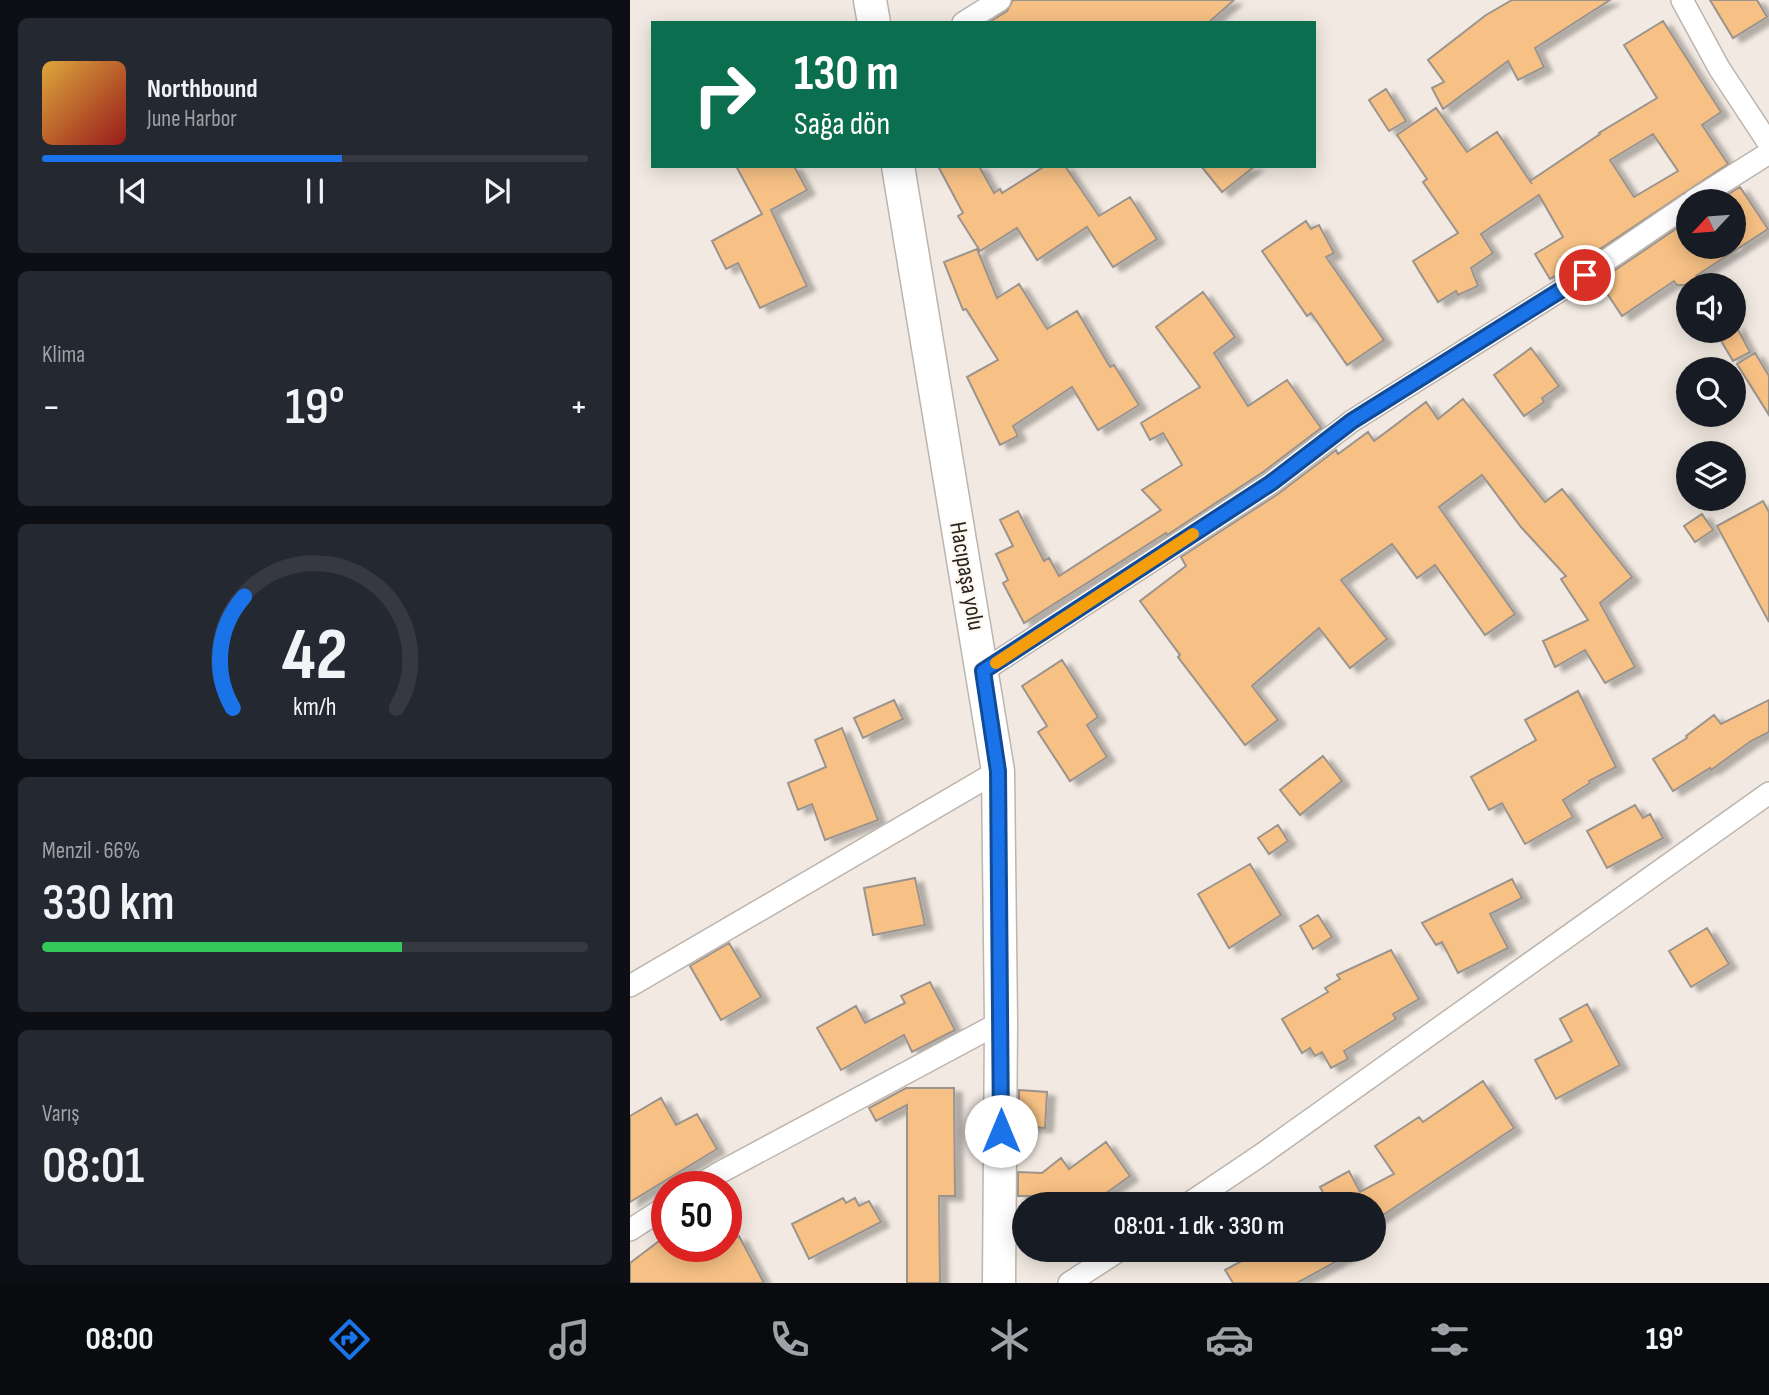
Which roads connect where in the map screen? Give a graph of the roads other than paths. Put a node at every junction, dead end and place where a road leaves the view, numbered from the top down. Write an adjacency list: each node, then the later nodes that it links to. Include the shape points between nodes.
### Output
1 (870, 0): 4 (main road)
2 (1000, 0): 5 (street)
3 (1682, 0): 6 (street, via 1718,68)
4 (874, 21)
5 (966, 21)
6 (1769, 144)
7 (1769, 153): 9 (street)
8 (898, 168): 11 (main road, Hacıpaşa yolu)
9 (1713, 189)
10 (1676, 213): 11 (street, via 1352,421 1271,483)
11 (983, 671): 12 (main road, Hacıpaşa yolu)
12 (998, 771): 14 (street); 15 (main road, Hacıpaşa yolu)
13 (1769, 793): 17 (street)
14 (630, 986)
15 (1001, 1022): 16 (street); 21 (main road, Hacıpaşa yolu)
16 (723, 1171)
17 (1206, 1192)
18 (651, 1216): 19 (street)
19 (630, 1230)
20 (1101, 1262): 22 (street)
21 (999, 1283)
22 (1069, 1283)

